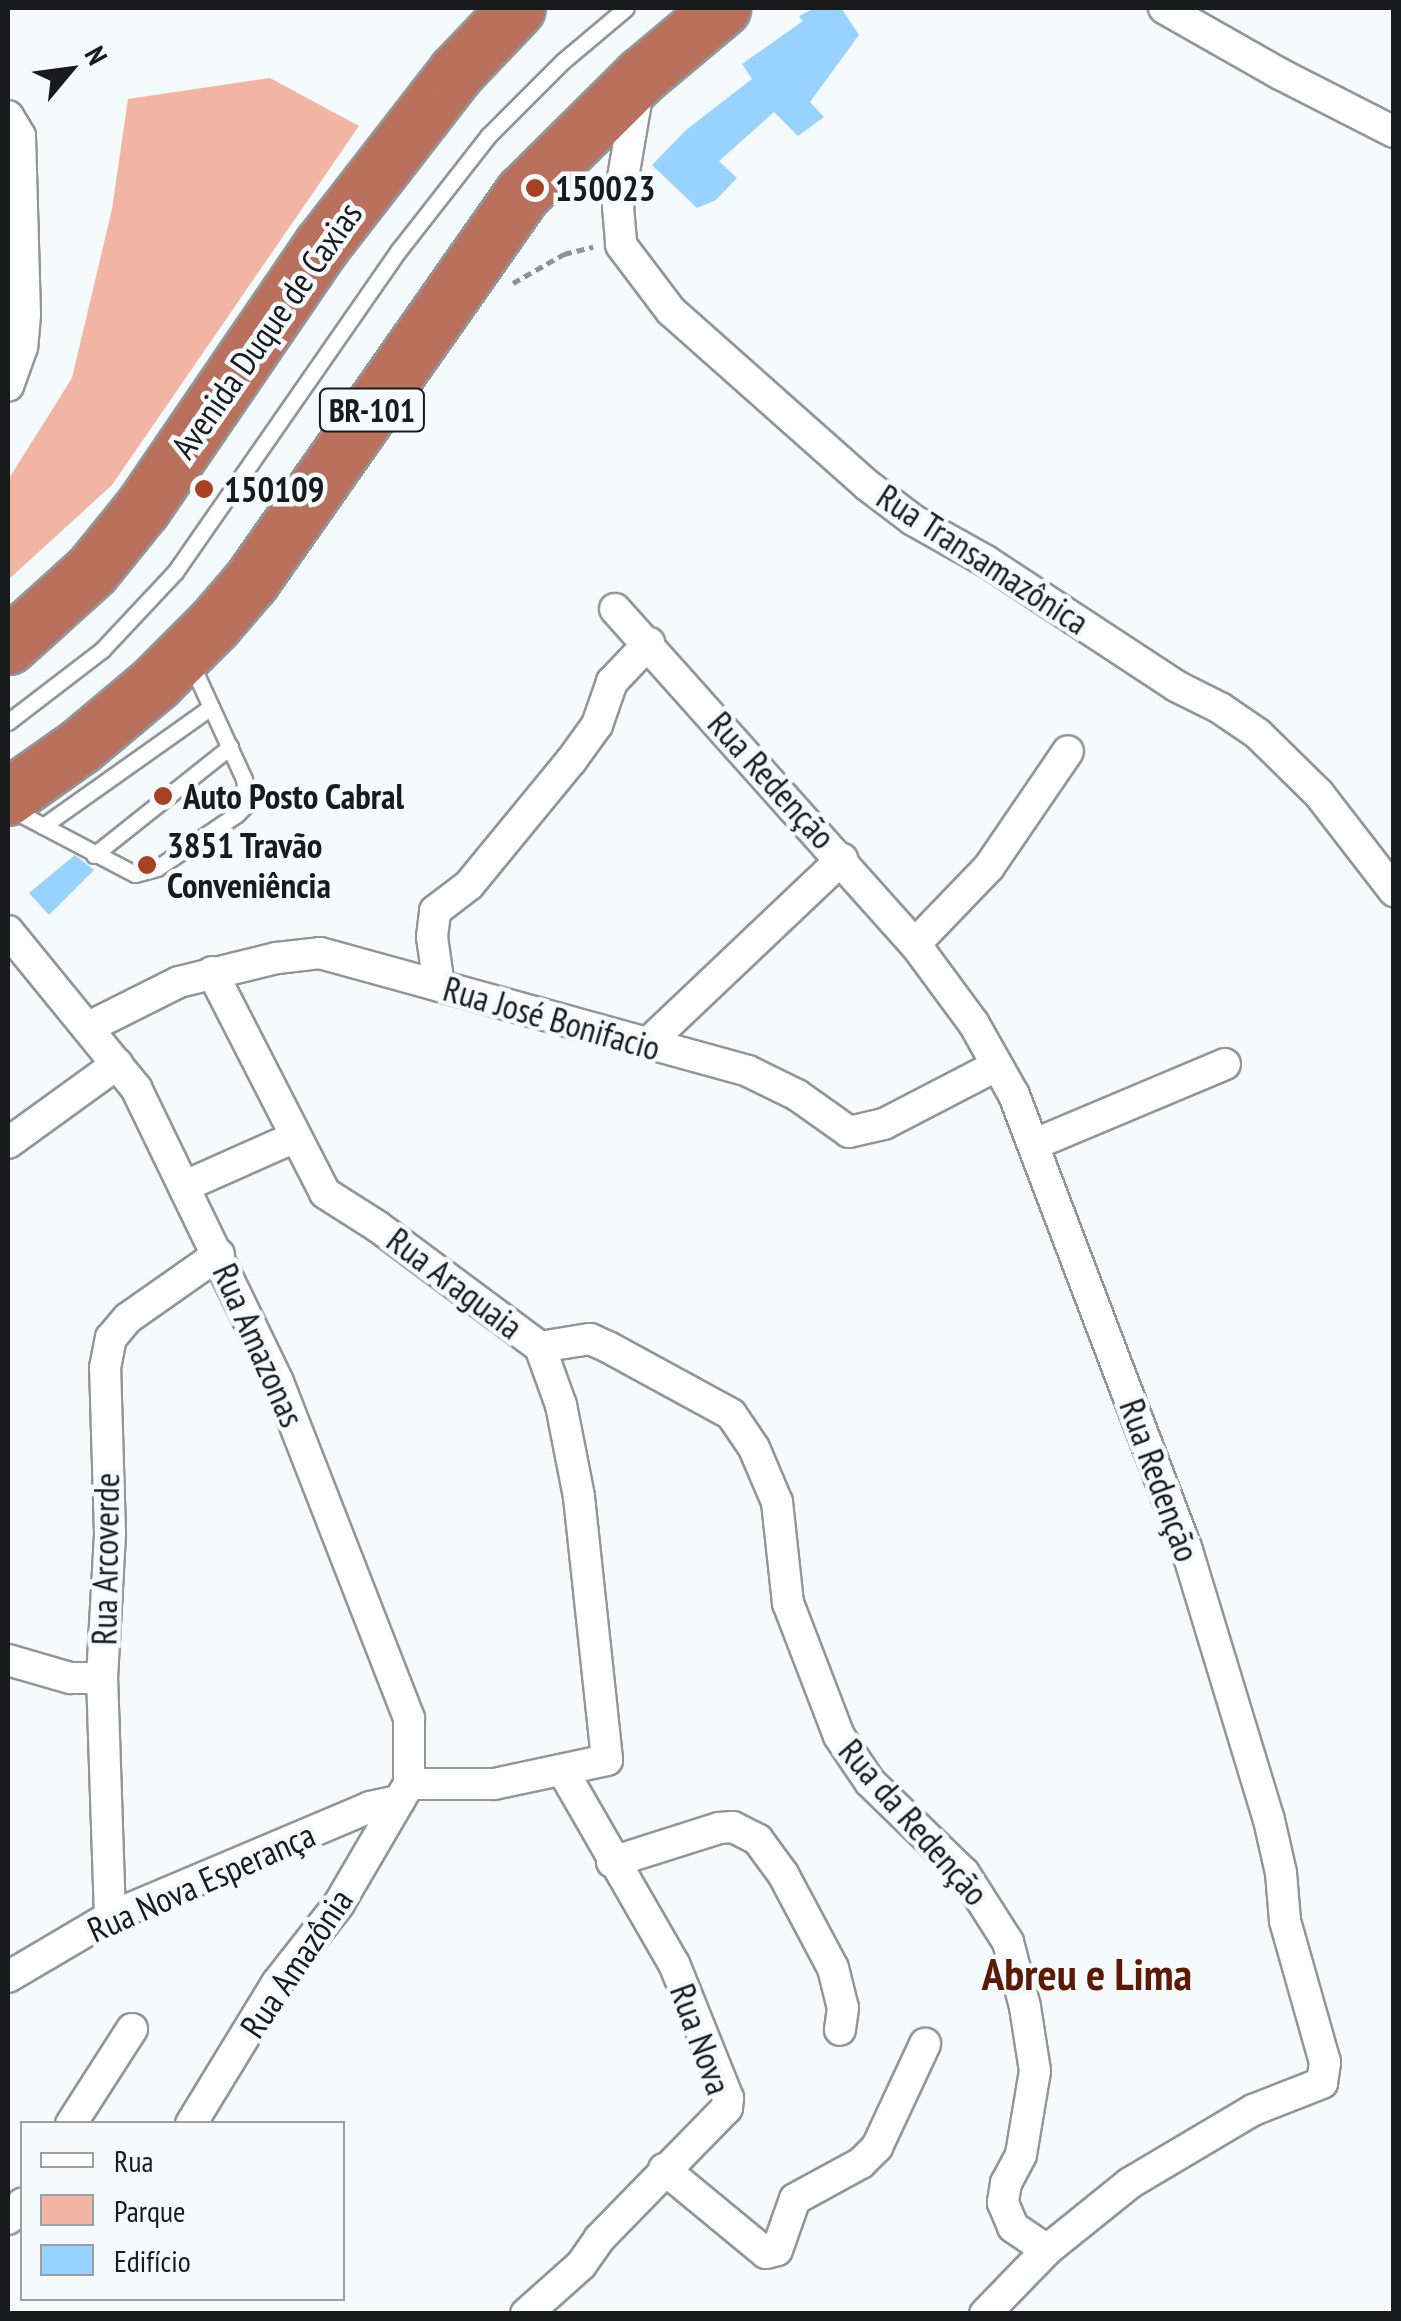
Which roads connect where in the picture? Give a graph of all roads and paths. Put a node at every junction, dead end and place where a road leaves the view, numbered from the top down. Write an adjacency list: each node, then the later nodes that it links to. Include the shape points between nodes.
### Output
1 (517, 8): 12 (highway, Avenida Duque de Caxias, via 456,72 322,245 143,507 92,570)
2 (626, 8): 15 (lane, via 488,136 399,250 175,572 102,650)
3 (722, 8): 5 (highway, BR-101)
4 (1164, 8): 7 (street)
5 (641, 76): 13 (highway, BR-101, via 522,194 251,580); 22 (street, Rua Transamazônica, via 618,207 621,245 671,310 913,520 1258,734 1319,794)
6 (8, 116): 8 (street, via 20,136)
7 (1394, 132)
8 (13, 187): 9 (street, via 25,315)
9 (8, 386)
10 (615, 609): 11 (street, Rua Redenção)
11 (650, 643): 21 (street, Rua Redenção); 26 (street, via 612,682 596,725 571,761 469,884 435,911)
12 (8, 646)
13 (186, 652): 14 (lane); 19 (highway, BR-101, via 80,746)
14 (211, 706): 16 (lane); 19 (lane)
15 (8, 722)
16 (230, 747): 20 (lane); 20 (lane, via 248,796 237,814 157,868 135,874)
17 (1068, 751): 24 (street, via 989,867)
18 (8, 807): 19 (lane)
19 (25, 812): 20 (lane)
20 (94, 855)
21 (842, 858): 24 (street, Rua Redenção); 28 (street)
22 (1394, 891)
23 (8, 931): 27 (street, Rua Amazonas)
24 (914, 944): 31 (street, Rua Redenção, via 974,1024)
25 (212, 972): 26 (street, Rua José Bonifacio, via 320,953); 27 (street, Rua José Bonifacio); 32 (street, Rua Araguaia)
26 (439, 986): 28 (street, Rua José Bonifacio)
27 (89, 1027): 29 (street, Rua Amazonas)
28 (646, 1044): 31 (street, Rua José Bonifacio, via 748,1071 849,1132 884,1124)
29 (116, 1064): 33 (street); 35 (street, Rua Amazonas, via 136,1088)
30 (1225, 1064): 34 (street)
31 (996, 1066): 34 (street, Rua Redenção)
32 (294, 1136): 35 (street); 37 (street, Rua Araguaia, via 325,1192)
33 (8, 1143)
34 (1035, 1144): 52 (street, Rua Redenção, via 1186,1547 1269,1820 1284,1920 1326,2072 1322,2083 1253,2110 1172,2154)
35 (185, 1186): 36 (street, Rua Amazonas)
36 (218, 1254): 39 (street, Rua Arcoverde, via 128,1318 111,1338); 42 (street, Rua Amazonas, via 278,1382 409,1718)
37 (540, 1347): 40 (street, Rua Araguaia, via 561,1405 579,1496); 52 (street, Rua da Redenção, via 590,1339 608,1347 731,1414 754,1448 777,1502 788,1603 838,1736 870,1782 964,1873 1008,1942 1034,2071 1021,2155 1003,2203 1013,2227)
38 (8, 1660): 39 (street, via 70,1678)
39 (102, 1678): 44 (street, Rua Arcoverde)
40 (608, 1760): 41 (street, Rua Nova Esperança)
41 (563, 1771): 42 (street, Rua Nova Esperança); 43 (street, Rua Nova)
42 (404, 1792): 44 (street, Rua Nova Esperança); 50 (street, Rua Amazônia, via 339,1904 276,1982)
43 (619, 1860): 47 (street, via 719,1828 733,1826 758,1840 833,1968 843,2008); 51 (street, Rua Nova, via 674,1964 728,2098 710,2128)
44 (110, 1917): 45 (street, Rua Nova Esperança)
45 (8, 1977)
46 (132, 2029): 49 (street)
47 (840, 2030)
48 (925, 2044): 51 (street, via 877,2147 795,2200 777,2250 766,2253)
49 (73, 2121)
50 (194, 2121)
51 (664, 2169): 53 (street, Rua Nova, via 562,2286)
52 (1047, 2250): 54 (street, Rua Redenção)
53 (526, 2314)
54 (985, 2314)

